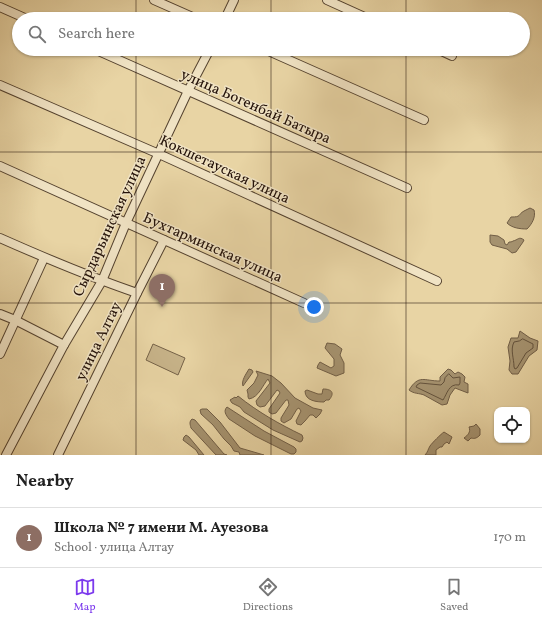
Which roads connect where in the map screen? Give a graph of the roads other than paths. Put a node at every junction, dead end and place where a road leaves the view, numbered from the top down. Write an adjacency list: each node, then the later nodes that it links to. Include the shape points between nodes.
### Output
1 (154, 0): 6 (street)
2 (234, 0): 7 (street)
3 (327, 0): 8 (street)
4 (0, 7): 5 (street)
5 (12, 12)
6 (181, 12)
7 (228, 12)
8 (354, 12)
9 (110, 56): 13 (street, улица Богенбай Батыра)
10 (206, 56): 13 (street, Сырдарьинская улица)
11 (280, 56): 14 (street)
12 (0, 85): 15 (street, Кокшетауская улица)
13 (188, 91): 15 (street, Сырдарьинская улица); 17 (street, улица Богенбай Батыра)
14 (424, 120)
15 (159, 154): 18 (street, Сырдарьинская улица); 23 (street, Кокшетауская улица)
16 (0, 166): 18 (street, Бухтарминская улица)
17 (406, 188)
18 (126, 223): 20 (street, Бухтарминская улица); 22 (street, Сырдарьинская улица)
19 (0, 238): 21 (street)
20 (164, 240): 24 (street, улица Алтау); 25 (street, Бухтарминская улица)
21 (44, 258): 22 (street); 27 (street)
22 (102, 281): 24 (street); 28 (street, Сырдарьинская улица)
23 (437, 281)
24 (137, 293): 31 (street, улица Алтау)
25 (304, 303)
26 (0, 314): 27 (street)
27 (15, 320): 28 (street); 29 (street)
28 (64, 345): 30 (street, Сырдарьинская улица)
29 (0, 354)
30 (6, 455)
31 (58, 455)

